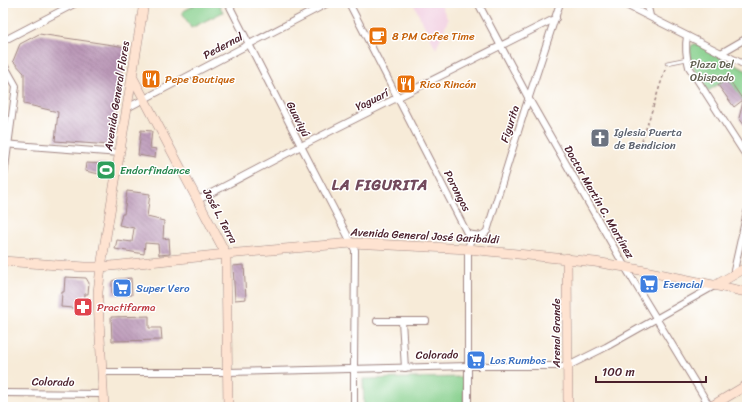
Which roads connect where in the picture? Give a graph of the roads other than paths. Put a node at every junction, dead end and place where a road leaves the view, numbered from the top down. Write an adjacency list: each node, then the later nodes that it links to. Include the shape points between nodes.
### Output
1 (76, 3): 14 (street)
2 (144, 3): 22 (street, Avenida General Flores)
3 (228, 3): 15 (street, Guaviyú)
4 (328, 3): 15 (street, Pedernal)
5 (349, 3): 24 (street, Porongos)
6 (478, 3): 16 (street, Doctor Martín C. Martínez)
7 (560, 3): 11 (street, Figurita)
8 (622, 3): 10 (street)
9 (647, 3): 10 (street)
10 (650, 16): 12 (street)
11 (556, 18): 16 (street, Yaguarí); 25 (street, Figurita)
12 (688, 36): 17 (street); 18 (street)
13 (747, 38): 17 (street)
14 (3, 41)
15 (249, 44): 23 (street, Pedernal); 28 (street, Guaviyú)
16 (501, 45): 24 (street, Yaguarí); 25 (street, Doctor Martín C. Martínez)
17 (721, 53): 21 (street)
18 (687, 59): 20 (lane); 30 (street, via 692,74)
19 (3, 63): 27 (street, via 16,86)
20 (667, 63)
21 (747, 66)
22 (132, 76): 23 (street, José L. Terra); 26 (street, Avenida General Flores)
23 (144, 98): 26 (street, Pedernal); 32 (street, José L. Terra)
24 (398, 98): 28 (street, Yaguarí); 34 (street, Porongos)
25 (529, 99): 34 (street, Figurita, via 485,234); 40 (street, Doctor Martín C. Martínez)
26 (127, 108): 29 (street, Avenida General Flores)
27 (5, 145): 29 (street); 31 (street)
28 (301, 146): 32 (street, Yaguarí); 35 (street, Guaviyú)
29 (120, 153): 41 (street, Avenida General Flores)
30 (746, 154)
31 (3, 183)
32 (198, 200): 37 (street, José L. Terra)
33 (747, 212): 43 (street)
34 (468, 234): 36 (street, Porongos)
35 (352, 243): 36 (street, Avenida General José Garibaldi); 37 (street, Avenida General José Garibaldi); 52 (street, Guaviyú, via 355,250)
36 (468, 249): 38 (street, Avenida General José Garibaldi); 50 (street, Porongos)
37 (226, 254): 41 (street, Avenida General José Garibaldi); 55 (street, José L. Terra)
38 (567, 258): 40 (street, Avenida General José Garibaldi); 51 (street, Arenal Grande)
39 (3, 261): 41 (street, Avenida General José Garibaldi)
40 (625, 266): 44 (street, Avenida General José Garibaldi); 46 (street, Doctor Martín C. Martínez)
41 (101, 267): 54 (street, Avenida General Flores, via 98,297)
42 (747, 267): 43 (street, Colorado)
43 (733, 275): 44 (street, Colorado)
44 (716, 285): 45 (street, Avenida General José Garibaldi); 46 (street, Colorado)
45 (747, 292)
46 (656, 318): 51 (street, Colorado); 64 (street, Doctor Martín C. Martínez)
47 (377, 321): 48 (street)
48 (402, 321): 49 (street); 53 (street)
49 (426, 321)
50 (468, 366): 51 (street, Colorado); 53 (street, Colorado); 62 (street, Porongos)
51 (568, 366): 63 (street, Arenal Grande)
52 (354, 368): 53 (street, Colorado); 55 (street, Colorado); 61 (street, Guaviyú)
53 (405, 368)
54 (102, 372): 55 (street, Colorado); 58 (street, Avenida General Flores)
55 (228, 372): 60 (street, José L. Terra)
56 (747, 385): 64 (street)
57 (3, 393): 58 (street, Colorado)
58 (103, 394): 59 (street, Avenida General Flores)
59 (104, 407)
60 (228, 407)
61 (354, 407)
62 (468, 407)
63 (568, 407)
64 (710, 407)

